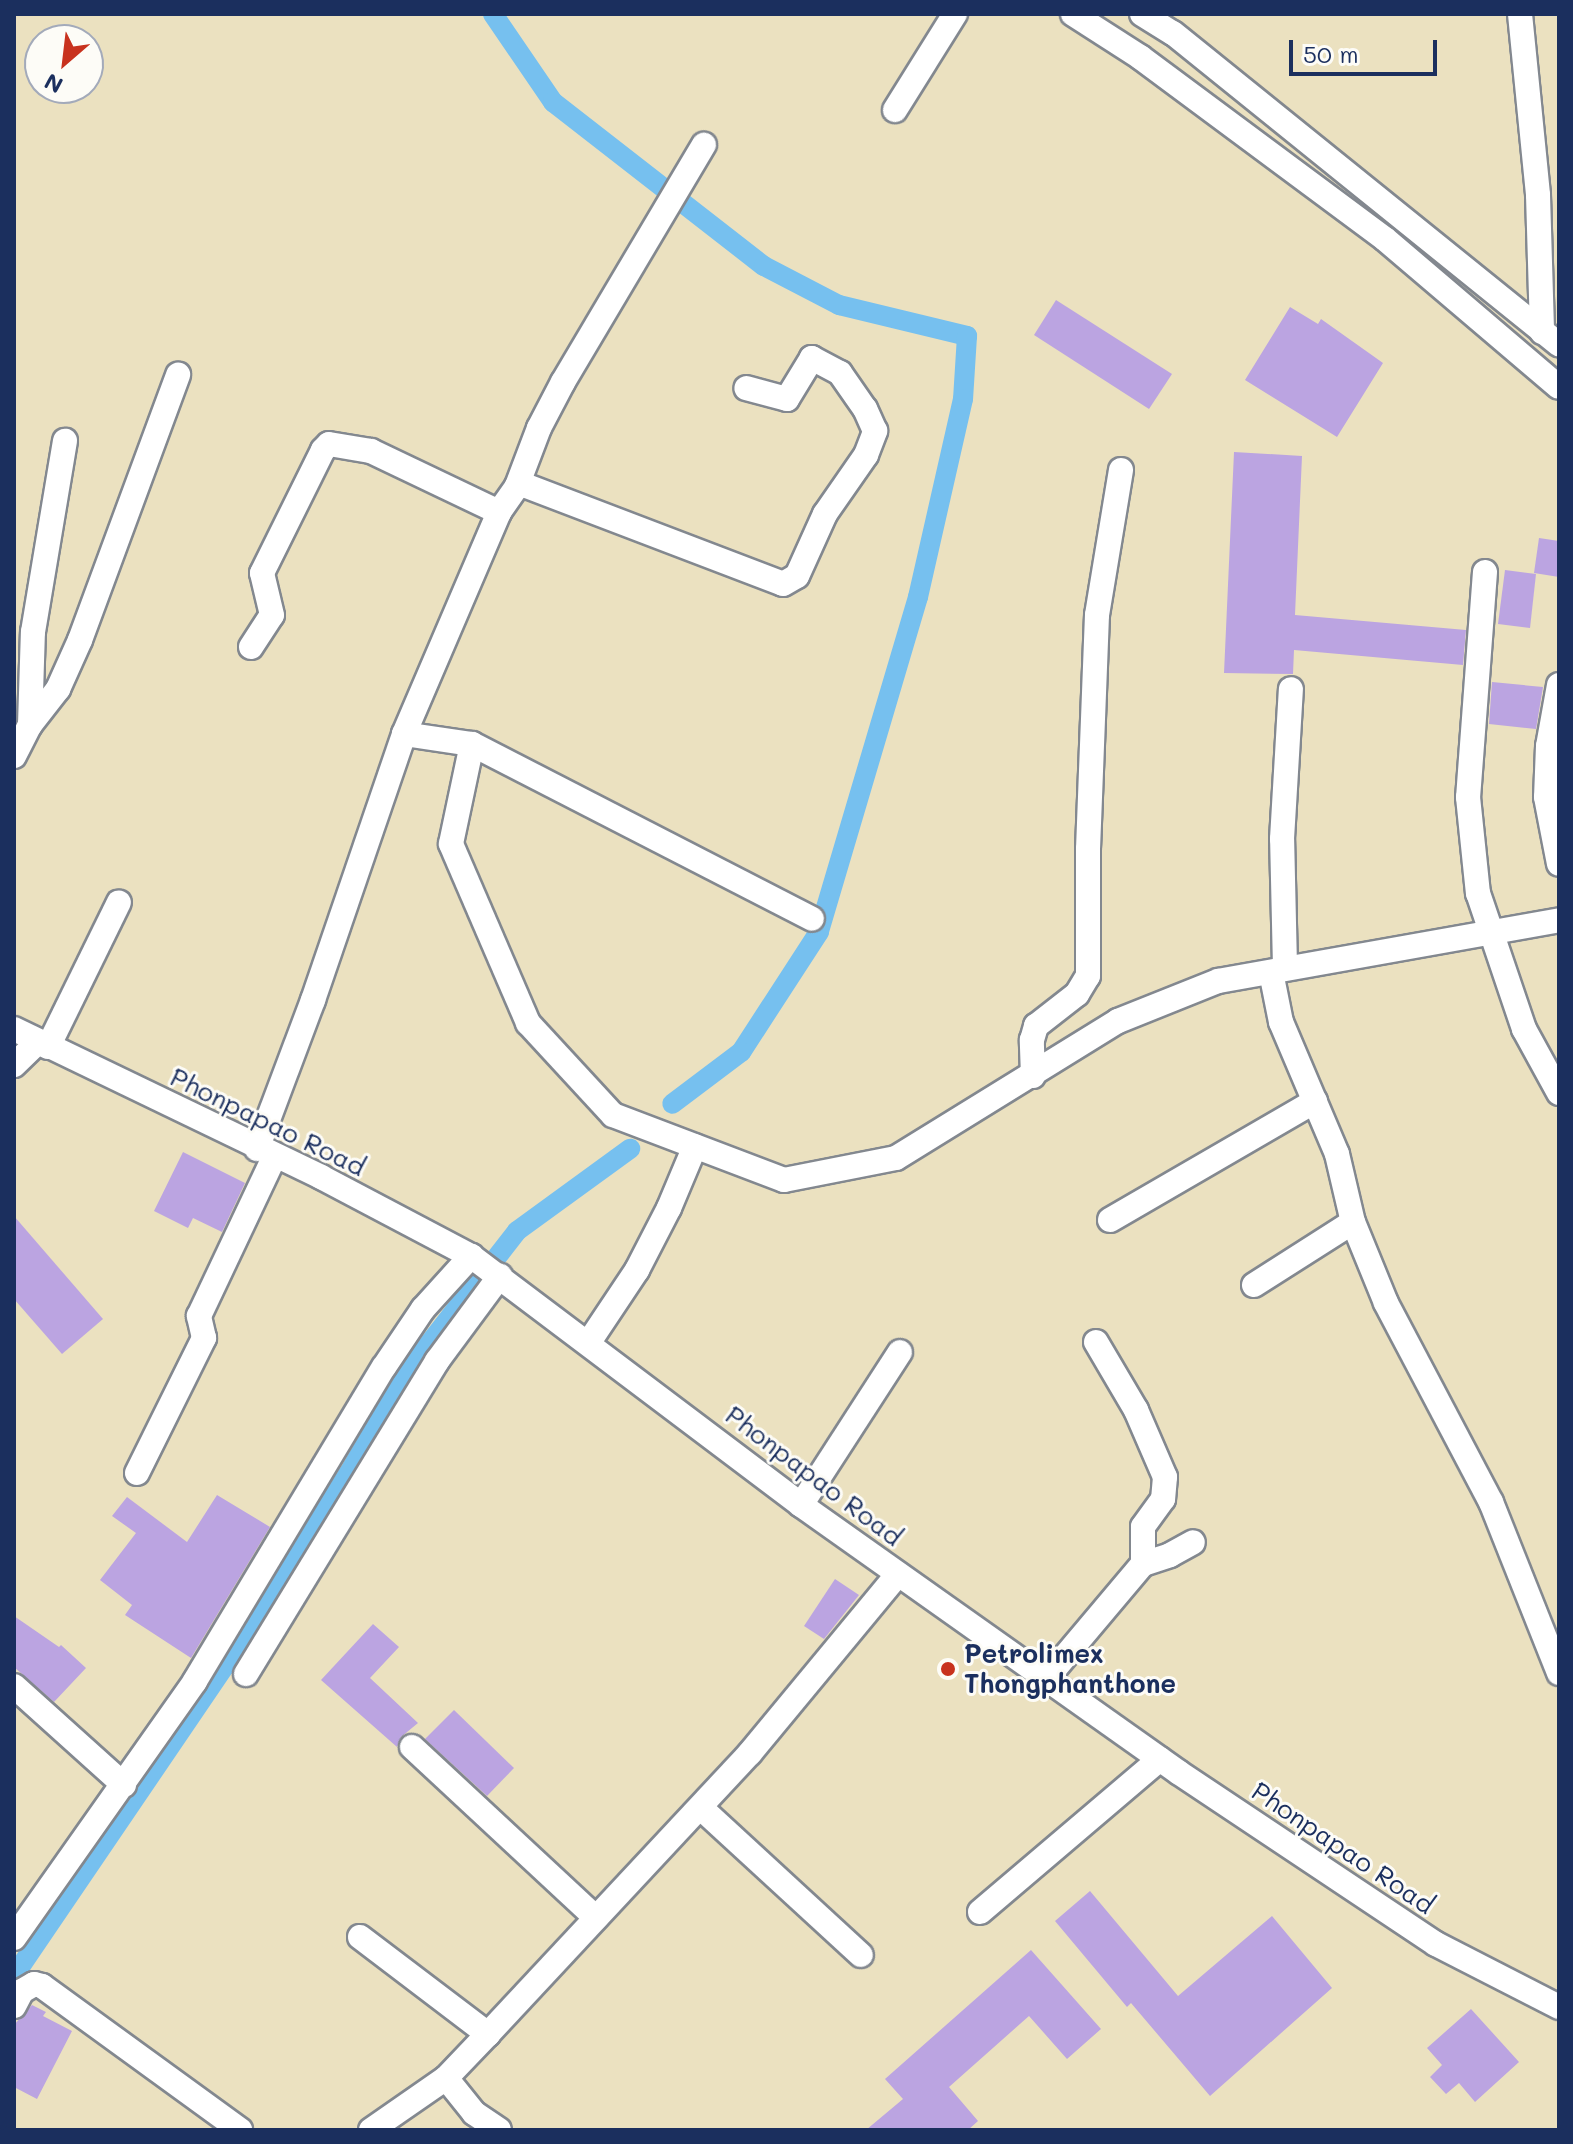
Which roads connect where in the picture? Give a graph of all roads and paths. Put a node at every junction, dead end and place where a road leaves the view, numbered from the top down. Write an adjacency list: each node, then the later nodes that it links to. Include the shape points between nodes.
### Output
1 (955, 14): 5 (street)
2 (1073, 14): 9 (street, via 1140,57 1385,239)
3 (1142, 14): 7 (street, via 1173,33)
4 (1520, 14): 7 (street)
5 (895, 110)
6 (704, 145): 13 (street, via 563,382)
7 (1551, 338)
8 (178, 375): 19 (street, via 80,640 58,689)
9 (1559, 387)
10 (746, 388): 13 (street, via 787,399 812,358 840,373 875,431 866,455 825,514 797,576 783,584)
11 (65, 441): 19 (street, via 33,632)
12 (1121, 470): 32 (street, via 1097,615 1088,976 1077,994 1036,1026)
13 (517, 486): 14 (street)
14 (499, 512): 16 (street, via 371,451 329,444 262,573 272,615); 20 (street)
15 (1485, 572): 27 (street, via 1468,797 1478,893)
16 (251, 647)
17 (1559, 685): 23 (street, via 1546,797)
18 (1291, 689): 28 (street)
19 (30, 725): 22 (street)
20 (404, 734): 21 (street); 36 (street)
21 (472, 744): 25 (street); 35 (street, via 451,844 528,1023 613,1115)
22 (14, 756)
23 (1559, 864)
24 (119, 902): 30 (street)
25 (812, 919)
26 (1559, 920): 27 (street)
27 (1490, 930): 28 (street); 33 (street, via 1524,1029)
28 (1278, 969): 32 (street, via 1218,981 1118,1021); 34 (street, via 1281,1022)
29 (14, 1029): 30 (street, Phonpapao Road)
30 (43, 1044): 31 (street); 36 (street, Phonpapao Road)
31 (14, 1065)
32 (1033, 1076): 35 (street, via 896,1158 784,1180)
33 (1559, 1093)
34 (1315, 1101): 37 (street); 38 (street, via 1337,1154)
35 (695, 1146): 42 (street, via 637,1270)
36 (265, 1153): 39 (street, Phonpapao Road); 45 (street, via 199,1316 204,1338)
37 (1110, 1220)
38 (1353, 1222): 41 (street); 50 (street, via 1386,1303 1491,1502)
39 (471, 1256): 40 (street, Phonpapao Road); 56 (street, via 423,1309 384,1367 202,1668)
40 (497, 1274): 42 (street, Phonpapao Road); 51 (street, via 437,1361)
41 (1254, 1285)
42 (589, 1342): 46 (street, Phonpapao Road)
43 (1096, 1342): 48 (street, via 1136,1410 1165,1477 1163,1499 1143,1527)
44 (900, 1352): 46 (street)
45 (137, 1473)
46 (801, 1505): 49 (street, Phonpapao Road)
47 (1193, 1542): 48 (street)
48 (1143, 1564): 52 (street)
49 (898, 1574): 52 (street, Phonpapao Road); 57 (street)
50 (1559, 1673)
51 (246, 1674)
52 (1046, 1679): 55 (street, Phonpapao Road)
53 (14, 1686): 56 (street)
54 (412, 1747): 59 (street)
55 (1160, 1759): 58 (street); 63 (street, Phonpapao Road, via 1436,1944)
56 (124, 1785): 61 (street)
57 (701, 1808): 59 (street); 62 (street)
58 (980, 1912)
59 (596, 1918): 65 (street)
60 (360, 1937): 65 (street)
61 (14, 1938)
62 (861, 1955)
63 (1556, 2000)
64 (14, 2006): 67 (street, via 22,1991 42,1986)
65 (488, 2034): 66 (street)
66 (446, 2078): 68 (street); 69 (street, via 474,2113)
67 (240, 2130)
68 (371, 2130)
69 (499, 2130)

